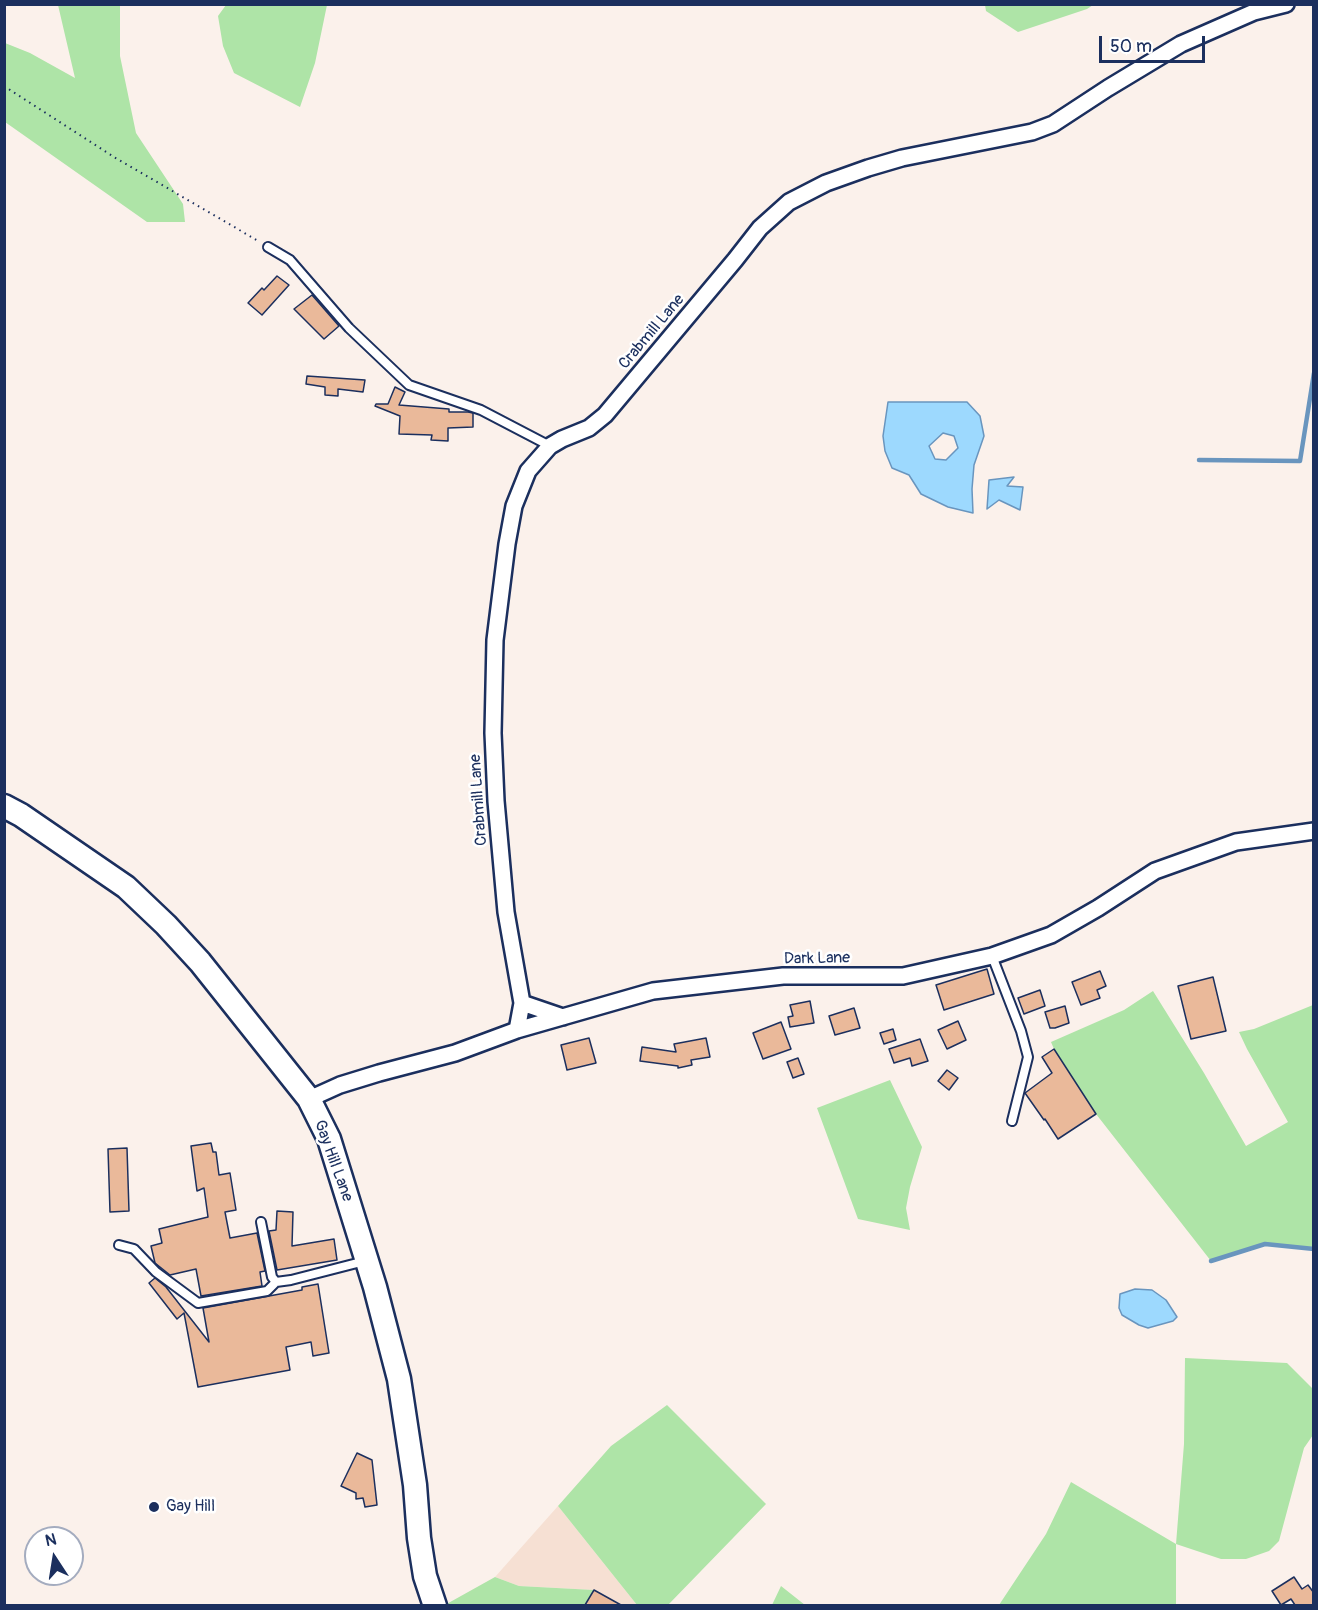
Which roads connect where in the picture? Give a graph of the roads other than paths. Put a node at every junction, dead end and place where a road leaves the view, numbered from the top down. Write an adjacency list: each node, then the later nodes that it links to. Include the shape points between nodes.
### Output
1 (1286, 4): 3 (street, Crabmill Lane, via 1254,12 1181,44 1053,124 868,168 789,202 760,228 605,415 589,428)
2 (267, 247): 3 (lane, via 290,260 349,328 409,385 482,410)
3 (550, 446): 7 (street, Crabmill Lane, via 528,471 514,506 495,640 496,801 506,912)
4 (4, 806): 10 (street, Gay Hill Lane, via 126,887 166,925)
5 (1314, 831): 6 (street, Dark Lane, via 1236,842 1155,871 1051,935)
6 (992, 956): 8 (street, Dark Lane, via 903,976 783,976 653,991); 11 (lane, via 1028,1057)
7 (522, 1003): 8 (street); 9 (street, Crabmill Lane)
8 (562, 1017): 9 (street, Dark Lane)
9 (517, 1030): 10 (street, Dark Lane, via 455,1053 340,1085)
10 (309, 1099): 14 (street, Gay Hill Lane, via 329,1139)
11 (1012, 1121)
12 (261, 1222): 15 (lane)
13 (119, 1245): 15 (lane, via 134,1249 156,1272 198,1303 267,1291)
14 (367, 1261): 15 (lane); 16 (street, Gay Hill Lane, via 399,1379 425,1576)
15 (276, 1282)
16 (435, 1605)

